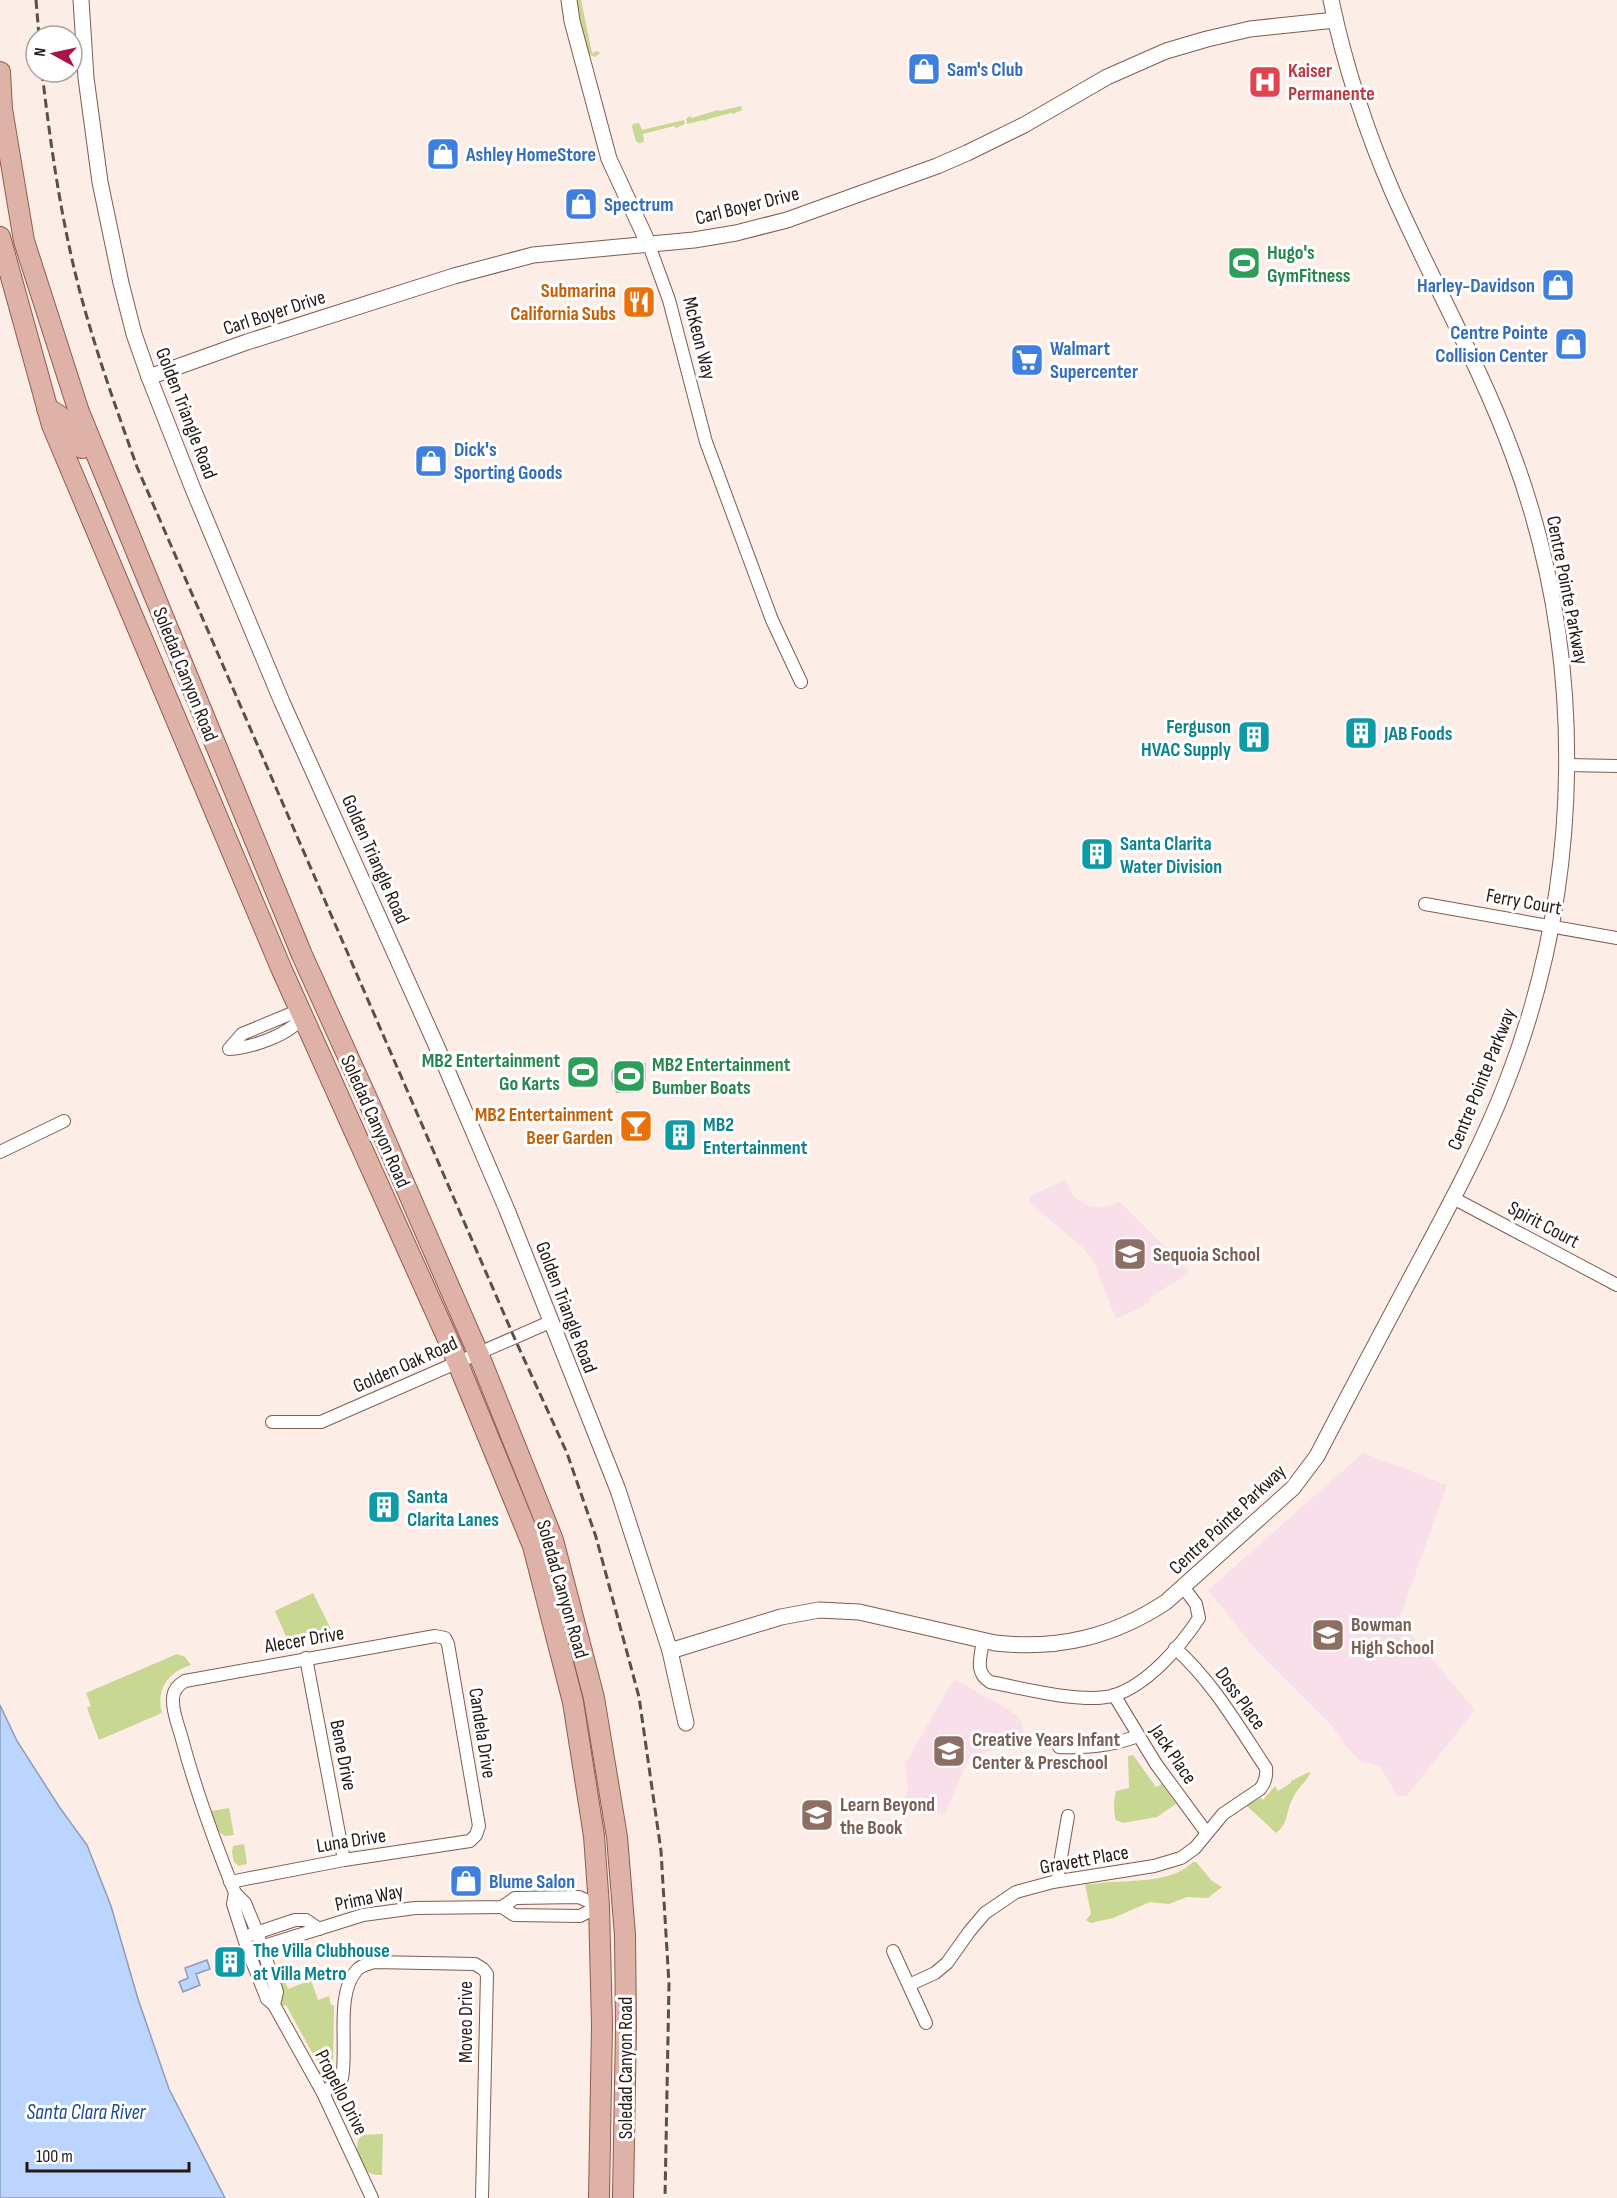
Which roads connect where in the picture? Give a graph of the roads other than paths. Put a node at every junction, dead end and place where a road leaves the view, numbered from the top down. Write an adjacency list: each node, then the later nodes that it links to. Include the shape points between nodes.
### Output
1 (81, 0): 9 (street, Golden Triangle Road, via 86,78 102,192 134,334)
2 (569, 0): 8 (street, McKeon Way, via 609,159)
3 (1331, 0): 4 (street, Centre Pointe Parkway)
4 (1335, 20): 8 (street, Carl Boyer Drive, via 1250,29 1187,45 1107,77 995,140 937,166 765,226); 13 (street, Centre Pointe Parkway, via 1379,158 1487,391 1528,499 1557,630)
5 (0, 72): 7 (main road, Soledad Canyon Road, via 2,109)
6 (0, 237): 10 (main road, Soledad Canyon Road)
7 (24, 241): 10 (main road); 11 (main road, Soledad Canyon Road, via 72,396)
8 (649, 245): 9 (street, Carl Boyer Drive, via 533,255 454,276); 12 (street, McKeon Way, via 669,300 706,442 772,620)
9 (149, 376): 25 (street, Golden Triangle Road, via 282,702 441,1056 507,1209)
10 (52, 416): 11 (main road, via 66,420); 19 (main road, Soledad Canyon Road)
11 (106, 479): 15 (main road, Soledad Canyon Road)
12 (801, 682)
13 (1567, 765): 14 (street); 17 (street, Centre Pointe Parkway, via 1564,826)
14 (1617, 766)
15 (244, 814): 19 (main road, via 245,831 258,871 307,991); 20 (main road, Soledad Canyon Road)
16 (1425, 904): 17 (street, Ferry Court)
17 (1551, 925): 18 (street, Ferry Court); 23 (street, Centre Pointe Parkway, via 1517,1052 1492,1118)
18 (1617, 938)
19 (303, 1016): 19 (street, via 290,1014 242,1034 229,1049 247,1048 278,1035 296,1026); 20 (main road, via 310,1016 324,1026 355,1096); 27 (main road, Soledad Canyon Road)
20 (374, 1114): 26 (main road, Soledad Canyon Road)
21 (64, 1121): 22 (street)
22 (0, 1152)
23 (1453, 1198): 24 (street, Spirit Court); 29 (street, Centre Pointe Parkway, via 1306,1473)
24 (1617, 1286)
25 (550, 1322): 26 (street, Golden Oak Road); 33 (street, Golden Triangle Road, via 618,1490)
26 (478, 1353): 27 (street, Golden Oak Road); 49 (main road, Soledad Canyon Road, via 553,1540 594,1698 617,1837)
27 (458, 1363): 28 (street, Golden Oak Road, via 321,1422); 48 (main road, Soledad Canyon Road, via 533,1546 573,1702 594,1836)
28 (272, 1422)
29 (1184, 1588): 31 (street, Centre Pointe Parkway, via 1147,1615 1084,1640 1017,1646); 32 (street, via 1196,1604 1199,1618)
30 (445, 1638): 34 (street, Alecer Drive, via 435,1635); 43 (street, Candela Drive, via 479,1826)
31 (983, 1640): 33 (street, Centre Pointe Parkway, via 859,1612 819,1610 781,1617); 36 (street, via 979,1671 990,1682 1068,1696)
32 (1175, 1648): 36 (street, via 1137,1684); 40 (street, Doss Place, via 1221,1700)
33 (670, 1651): 37 (street, Golden Triangle Road)
34 (306, 1658): 35 (street, Alecer Drive, via 185,1681); 44 (street, Bene Drive)
35 (174, 1691): 46 (street, Propello Drive, via 184,1748)
36 (1114, 1695): 38 (street, Jack Place)
37 (687, 1723)
38 (1138, 1736): 39 (street, via 1094,1748); 42 (street, Jack Place)
39 (1059, 1747)
40 (1267, 1775): 42 (street, Gravett Place, via 1260,1789 1234,1805)
41 (1068, 1816): 45 (street)
42 (1206, 1832): 45 (street, Gravett Place, via 1195,1848 1163,1864)
43 (476, 1835): 44 (street, Luna Drive, via 470,1841)
44 (344, 1860): 46 (street, Luna Drive)
45 (1057, 1881): 56 (street, Gravett Place, via 1004,1899 980,1919 947,1963)
46 (232, 1887): 51 (street, Propello Drive, via 245,1903); 52 (street, Propello Drive)
47 (502, 1906): 48 (street, Prima Way, via 515,1898 579,1897); 48 (street, Prima Way, via 514,1915 580,1916); 50 (street, Prima Way, via 415,1908 363,1915)
48 (599, 1906): 49 (main road); 62 (main road, Soledad Canyon Road)
49 (623, 1906): 63 (main road, Soledad Canyon Road)
50 (319, 1929): 51 (street, via 306,1920 295,1920); 53 (street, Prima Way)
51 (257, 1932): 52 (street); 53 (street, Propello Drive)
52 (243, 1937): 54 (street, Propello Drive)
53 (261, 1946): 54 (street, Prima Way); 57 (street, Propello Drive, via 277,1992)
54 (248, 1951): 57 (street, Propello Drive, via 267,1999)
55 (893, 1951): 56 (street)
56 (909, 1985): 58 (street)
57 (274, 2005): 59 (street, Propello Drive)
58 (926, 2023)
59 (323, 2093): 60 (street, Propello Drive); 61 (street, Moveo Drive, via 342,2078 345,1998 358,1968 374,1962 475,1964 483,1969 487,1974)
60 (372, 2198)
61 (482, 2198)
62 (599, 2198)
63 (623, 2198)

